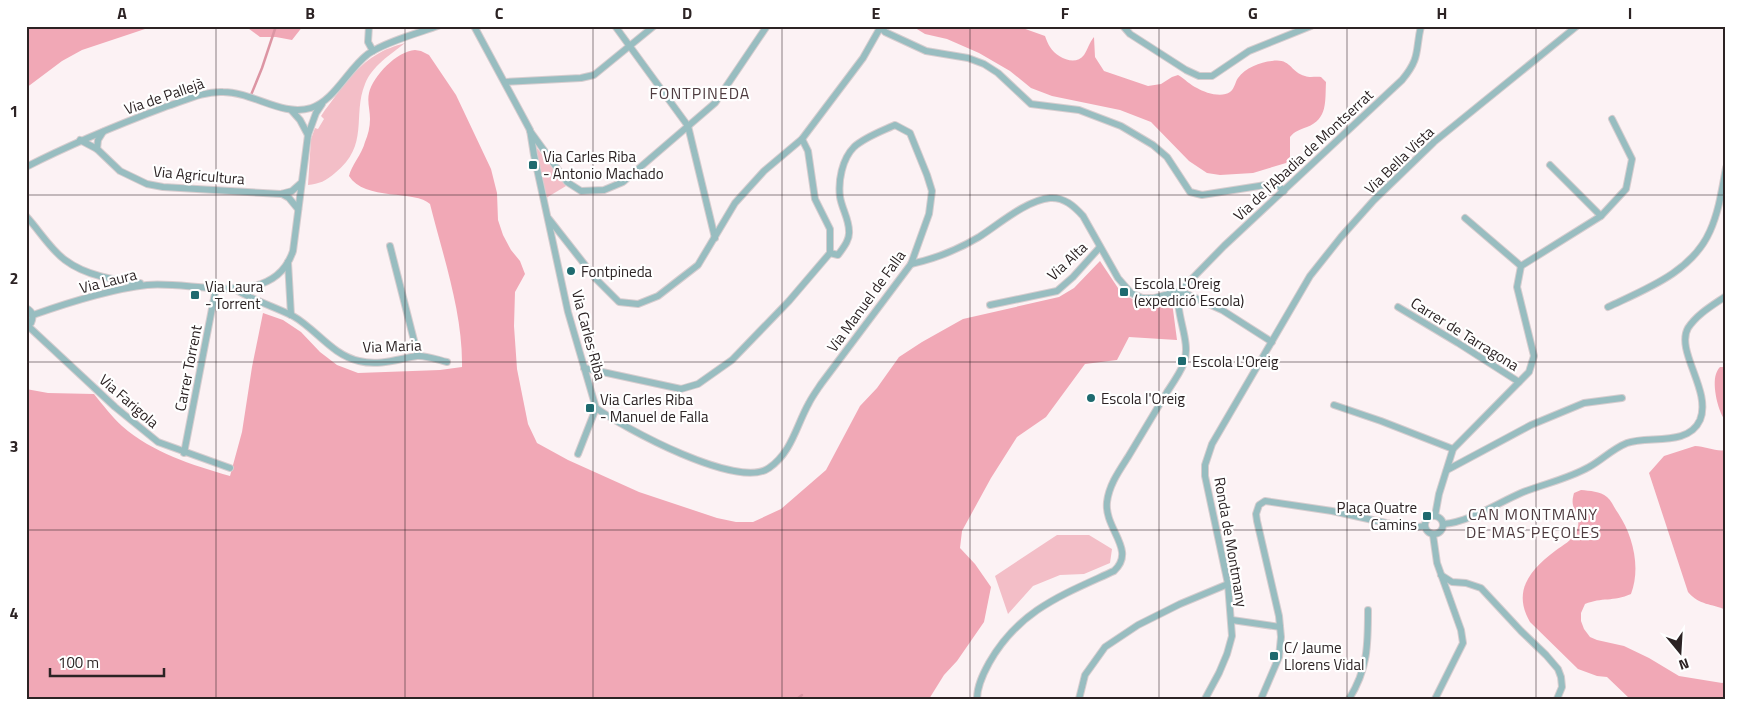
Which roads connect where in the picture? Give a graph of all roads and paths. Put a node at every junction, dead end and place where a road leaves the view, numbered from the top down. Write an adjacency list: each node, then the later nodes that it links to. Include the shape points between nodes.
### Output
1 (369, 26): 13 (street, via 368,42)
2 (438, 26): 13 (street)
3 (474, 26): 14 (street, Via Carles Riba)
4 (615, 26): 12 (street)
5 (654, 26): 12 (street)
6 (767, 26): 18 (street, via 715,103)
7 (1123, 26): 8 (street, via 1130,34 1199,76 1212,76 1248,52)
8 (1311, 26)
9 (1422, 26): 29 (street, Via de l'Abadia de Montserrat, via 1418,53 1410,71)
10 (1577, 26): 55 (street, Via Bella Vista, via 1434,142 1374,200 1310,276)
11 (880, 27): 23 (street, via 863,58); 29 (street, via 926,51 984,64 1031,104 1079,110 1121,126 1167,157 1190,192 1202,195 1272,184)
12 (630, 46): 14 (street, via 594,75); 18 (street)
13 (373, 51): 15 (street, via 357,64)
14 (505, 82): 19 (street, Via Carles Riba)
15 (323, 103): 16 (street, Via de Pallejà); 21 (street)
16 (292, 111): 20 (street, Via de Pallejà, via 237,93 213,92 136,117); 21 (street)
17 (1612, 119): 33 (street, via 1632,159 1626,189)
18 (688, 126): 19 (street, via 623,182 604,190 581,191 566,182); 36 (street)
19 (530, 130): 35 (street, Via Carles Riba)
20 (103, 132): 22 (street, Via de Pallejà); 24 (street)
21 (308, 135): 28 (street)
22 (80, 140): 24 (street, Via Agricultura); 26 (street, Via de Pallejà)
23 (802, 140): 36 (street, via 764,171 735,203); 39 (street, via 808,151 815,200 830,229)
24 (96, 149): 30 (street, Via Agricultura, via 120,171 147,184)
25 (1550, 165): 33 (street)
26 (26, 167)
27 (1726, 168): 50 (street, via 1710,230 1690,261 1654,285)
28 (302, 182): 30 (street, via 292,191); 31 (street)
29 (1284, 191): 46 (street, Via de l'Abadia de Montserrat)
30 (280, 194): 31 (street)
31 (298, 210): 40 (street, via 293,251)
32 (26, 216): 43 (street, via 64,260 76,267 114,280)
33 (1601, 216): 42 (street)
34 (1465, 218): 42 (street)
35 (549, 219): 36 (street, via 596,279 619,302 638,304 658,296 698,265); 58 (street, Via Carles Riba, via 568,312)
36 (714, 238)
37 (390, 246): 56 (street)
38 (1100, 247): 41 (street, via 1089,224 1076,209 1052,198 1032,203 964,245); 46 (street, via 1131,293 1142,298 1154,298); 48 (street, Via Alta, via 1057,290)
39 (830, 253): 41 (street, Via Manuel de Falla, via 838,255 850,232 840,198 845,160 855,147 895,125 910,133 932,191 929,214); 58 (street, via 732,360 698,384 681,389)
40 (288, 262): 45 (street, Via Laura, via 272,280 251,287); 53 (street)
41 (911, 264): 62 (street, Via Manuel de Falla, via 821,384 788,447 764,471 752,473 707,463 649,440)
42 (1521, 266): 59 (street, via 1517,287 1534,356 1529,372)
43 (149, 285): 44 (street, Via Laura); 52 (street, Via Laura, via 107,293)
44 (216, 288): 45 (street, Via Laura); 64 (street, Carrer Torrent)
45 (233, 288): 53 (street, Via Maria)
46 (1180, 291): 55 (street, via 1222,310); 77 (street, via 1184,362 1115,478 1107,503 1107,516 1122,552 1122,560 1114,571 1030,614 1004,640 985,670)
47 (1726, 296): 69 (street, via 1696,318 1687,330 1690,362 1702,396 1702,411 1693,429 1670,439 1628,442 1578,472 1458,522)
48 (990, 305)
49 (1398, 307): 59 (street, Carrer de Tarragona)
50 (1608, 307)
51 (26, 308): 52 (street)
52 (33, 315): 54 (street)
53 (291, 315): 56 (street, Via Maria, via 335,350 359,361 375,363)
54 (27, 326): 64 (street, Via Farigola, via 158,442)
55 (1272, 342): 73 (street, Ronda de Montmany, via 1212,444 1205,466)
56 (418, 356): 57 (street, Via Maria)
57 (447, 362)
58 (584, 368): 62 (street, Via Carles Riba)
59 (1518, 382): 63 (street)
60 (1622, 398): 67 (street, via 1584,404 1530,425)
61 (1334, 406): 63 (street)
62 (596, 408): 65 (street)
63 (1453, 449): 67 (street)
64 (184, 453): 66 (street, Via Farigola)
65 (578, 454)
66 (230, 468)
67 (1447, 470): 68 (street)
68 (1435, 516): 69 (street); 70 (street, via 1429,518)
69 (1444, 524): 71 (street, via 1441,533)
70 (1425, 526): 71 (street); 76 (street, via 1408,528 1332,511 1261,502 1257,521)
71 (1433, 535): 72 (street)
72 (1441, 575): 82 (street, via 1463,643); 83 (street, via 1452,582 1481,588 1546,655 1561,677 1562,687)
73 (1228, 584): 75 (street, Ronda de Montmany); 78 (street, via 1138,625 1105,647 1085,675)
74 (1368, 610): 81 (street, via 1368,646 1364,666)
75 (1232, 620): 76 (street); 79 (street, Ronda de Montmany, via 1227,654)
76 (1280, 627): 80 (street, via 1279,656)
77 (977, 699)
78 (1079, 699)
79 (1205, 699)
80 (1261, 699)
81 (1349, 699)
82 (1435, 699)
83 (1557, 699)

